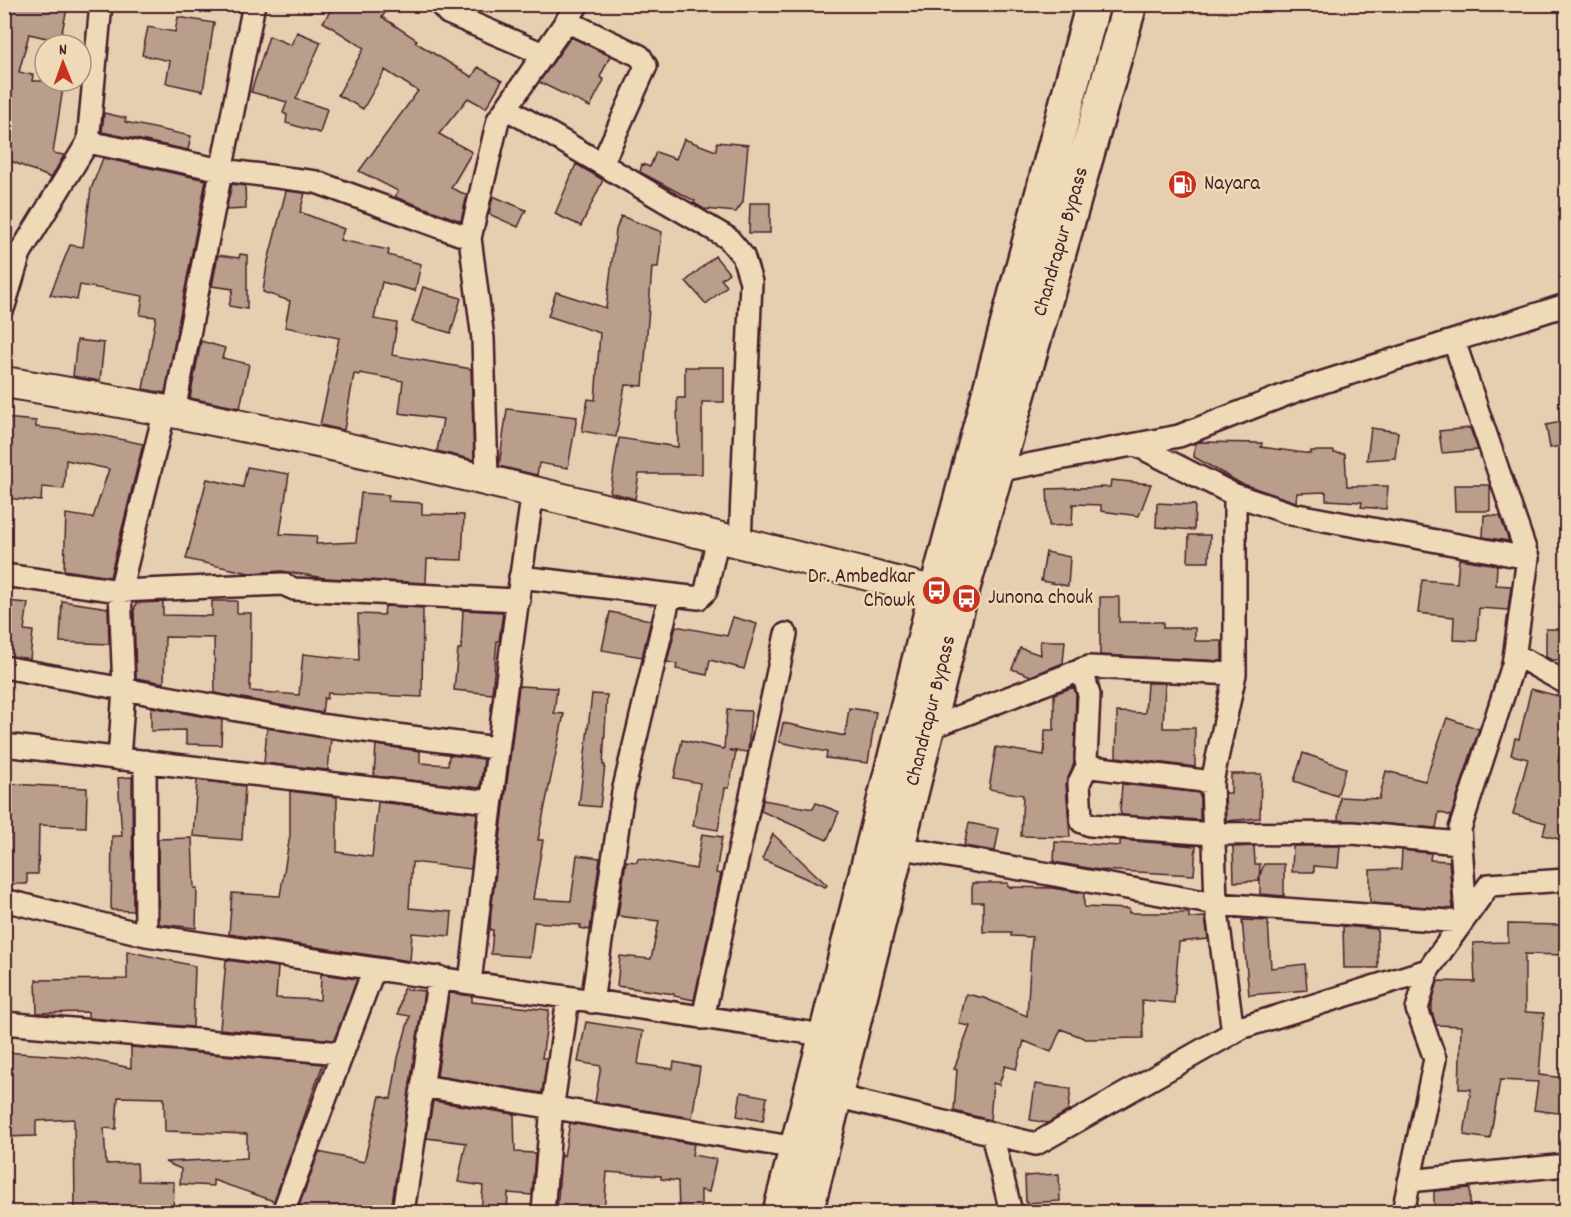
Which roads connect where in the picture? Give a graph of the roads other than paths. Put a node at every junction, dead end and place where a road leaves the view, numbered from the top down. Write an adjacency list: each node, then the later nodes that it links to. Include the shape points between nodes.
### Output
1 (101, 4): 9 (street)
2 (254, 4): 11 (street)
3 (440, 4): 7 (street, via 448,13)
4 (1093, 4): 28 (highway, Chandrapur Bypass)
5 (1130, 4): 19 (highway, Chandrapur Bypass)
6 (572, 13): 7 (street); 10 (street, via 640,56 646,66)
7 (543, 54): 8 (street)
8 (506, 108): 10 (street); 12 (street, via 498,120)
9 (88, 142): 11 (street); 14 (street, via 20,253)
10 (602, 164): 23 (street, via 728,238 736,244 748,269 751,282)
11 (222, 170): 12 (street, via 316,182); 17 (street)
12 (470, 238): 20 (street, via 483,339)
13 (1566, 305): 15 (street)
14 (4, 306)
15 (1454, 341): 18 (street, via 1298,390 1179,435); 24 (street)
16 (4, 382): 17 (main road)
17 (169, 411): 20 (main road); 27 (street)
18 (1136, 445): 19 (street); 22 (street)
19 (996, 471): 28 (highway, Chandrapur Bypass)
20 (487, 479): 21 (main road)
21 (533, 491): 23 (main road); 26 (street)
22 (1235, 495): 24 (street, via 1292,514); 35 (street)
23 (729, 540): 28 (main road); 29 (street, via 704,595)
24 (1528, 558): 32 (street)
25 (4, 575): 27 (street)
26 (520, 577): 29 (street); 30 (street)
27 (120, 591): 30 (street, via 284,584 294,589); 37 (street)
28 (948, 595): 38 (highway, Chandrapur Bypass); 63 (highway, Chandrapur Bypass)
29 (670, 596): 59 (street, via 623,792)
30 (519, 600): 40 (street)
31 (786, 634): 60 (street)
32 (1516, 655): 36 (street); 47 (street, via 1464,815)
33 (4, 667): 37 (street)
34 (1082, 669): 35 (street, via 1095,666); 38 (street); 43 (street, via 1089,695)
35 (1236, 674): 44 (street)
36 (1566, 683)
37 (124, 689): 40 (street, via 319,725); 41 (street)
38 (927, 729): 48 (highway, Chandrapur Bypass)
39 (4, 745): 41 (street)
40 (496, 748): 45 (street)
41 (119, 759): 42 (street)
42 (146, 762): 45 (street); 53 (street)
43 (1088, 764): 44 (street, via 1096,769); 46 (street, via 1079,783 1082,822)
44 (1212, 782): 46 (street)
45 (490, 802): 57 (street)
46 (1213, 834): 47 (street, via 1347,832); 51 (street)
47 (1459, 843): 52 (street)
48 (897, 847): 51 (street); 63 (highway, Chandrapur Bypass)
49 (1566, 880): 52 (street, via 1489,885)
50 (4, 900): 53 (street)
51 (1216, 904): 52 (street); 62 (street)
52 (1464, 919): 55 (street)
53 (146, 936): 54 (street)
54 (374, 969): 56 (street); 64 (street)
55 (1428, 970): 62 (street); 71 (street, via 1417,1009 1435,1059)
56 (439, 977): 57 (street); 65 (street)
57 (470, 983): 58 (street)
58 (568, 998): 59 (street); 67 (street)
59 (592, 1002): 60 (street)
60 (703, 1018): 63 (street)
61 (4, 1023): 64 (street)
62 (1233, 1033): 68 (street, via 1036,1144)
63 (838, 1037): 66 (highway, Chandrapur Bypass); 69 (highway, Chandrapur Bypass)
64 (341, 1053): 72 (street)
65 (422, 1086): 67 (street); 73 (street)
66 (836, 1096): 68 (street); 76 (highway, Chandrapur Bypass)
67 (552, 1107): 69 (street); 74 (street)
68 (992, 1134): 77 (street)
69 (797, 1148): 75 (highway, Chandrapur Bypass)
70 (1566, 1165): 71 (street)
71 (1409, 1181): 78 (street)
72 (283, 1212)
73 (403, 1212)
74 (543, 1212)
75 (780, 1212)
76 (806, 1212)
77 (1011, 1212)
78 (1403, 1212)

